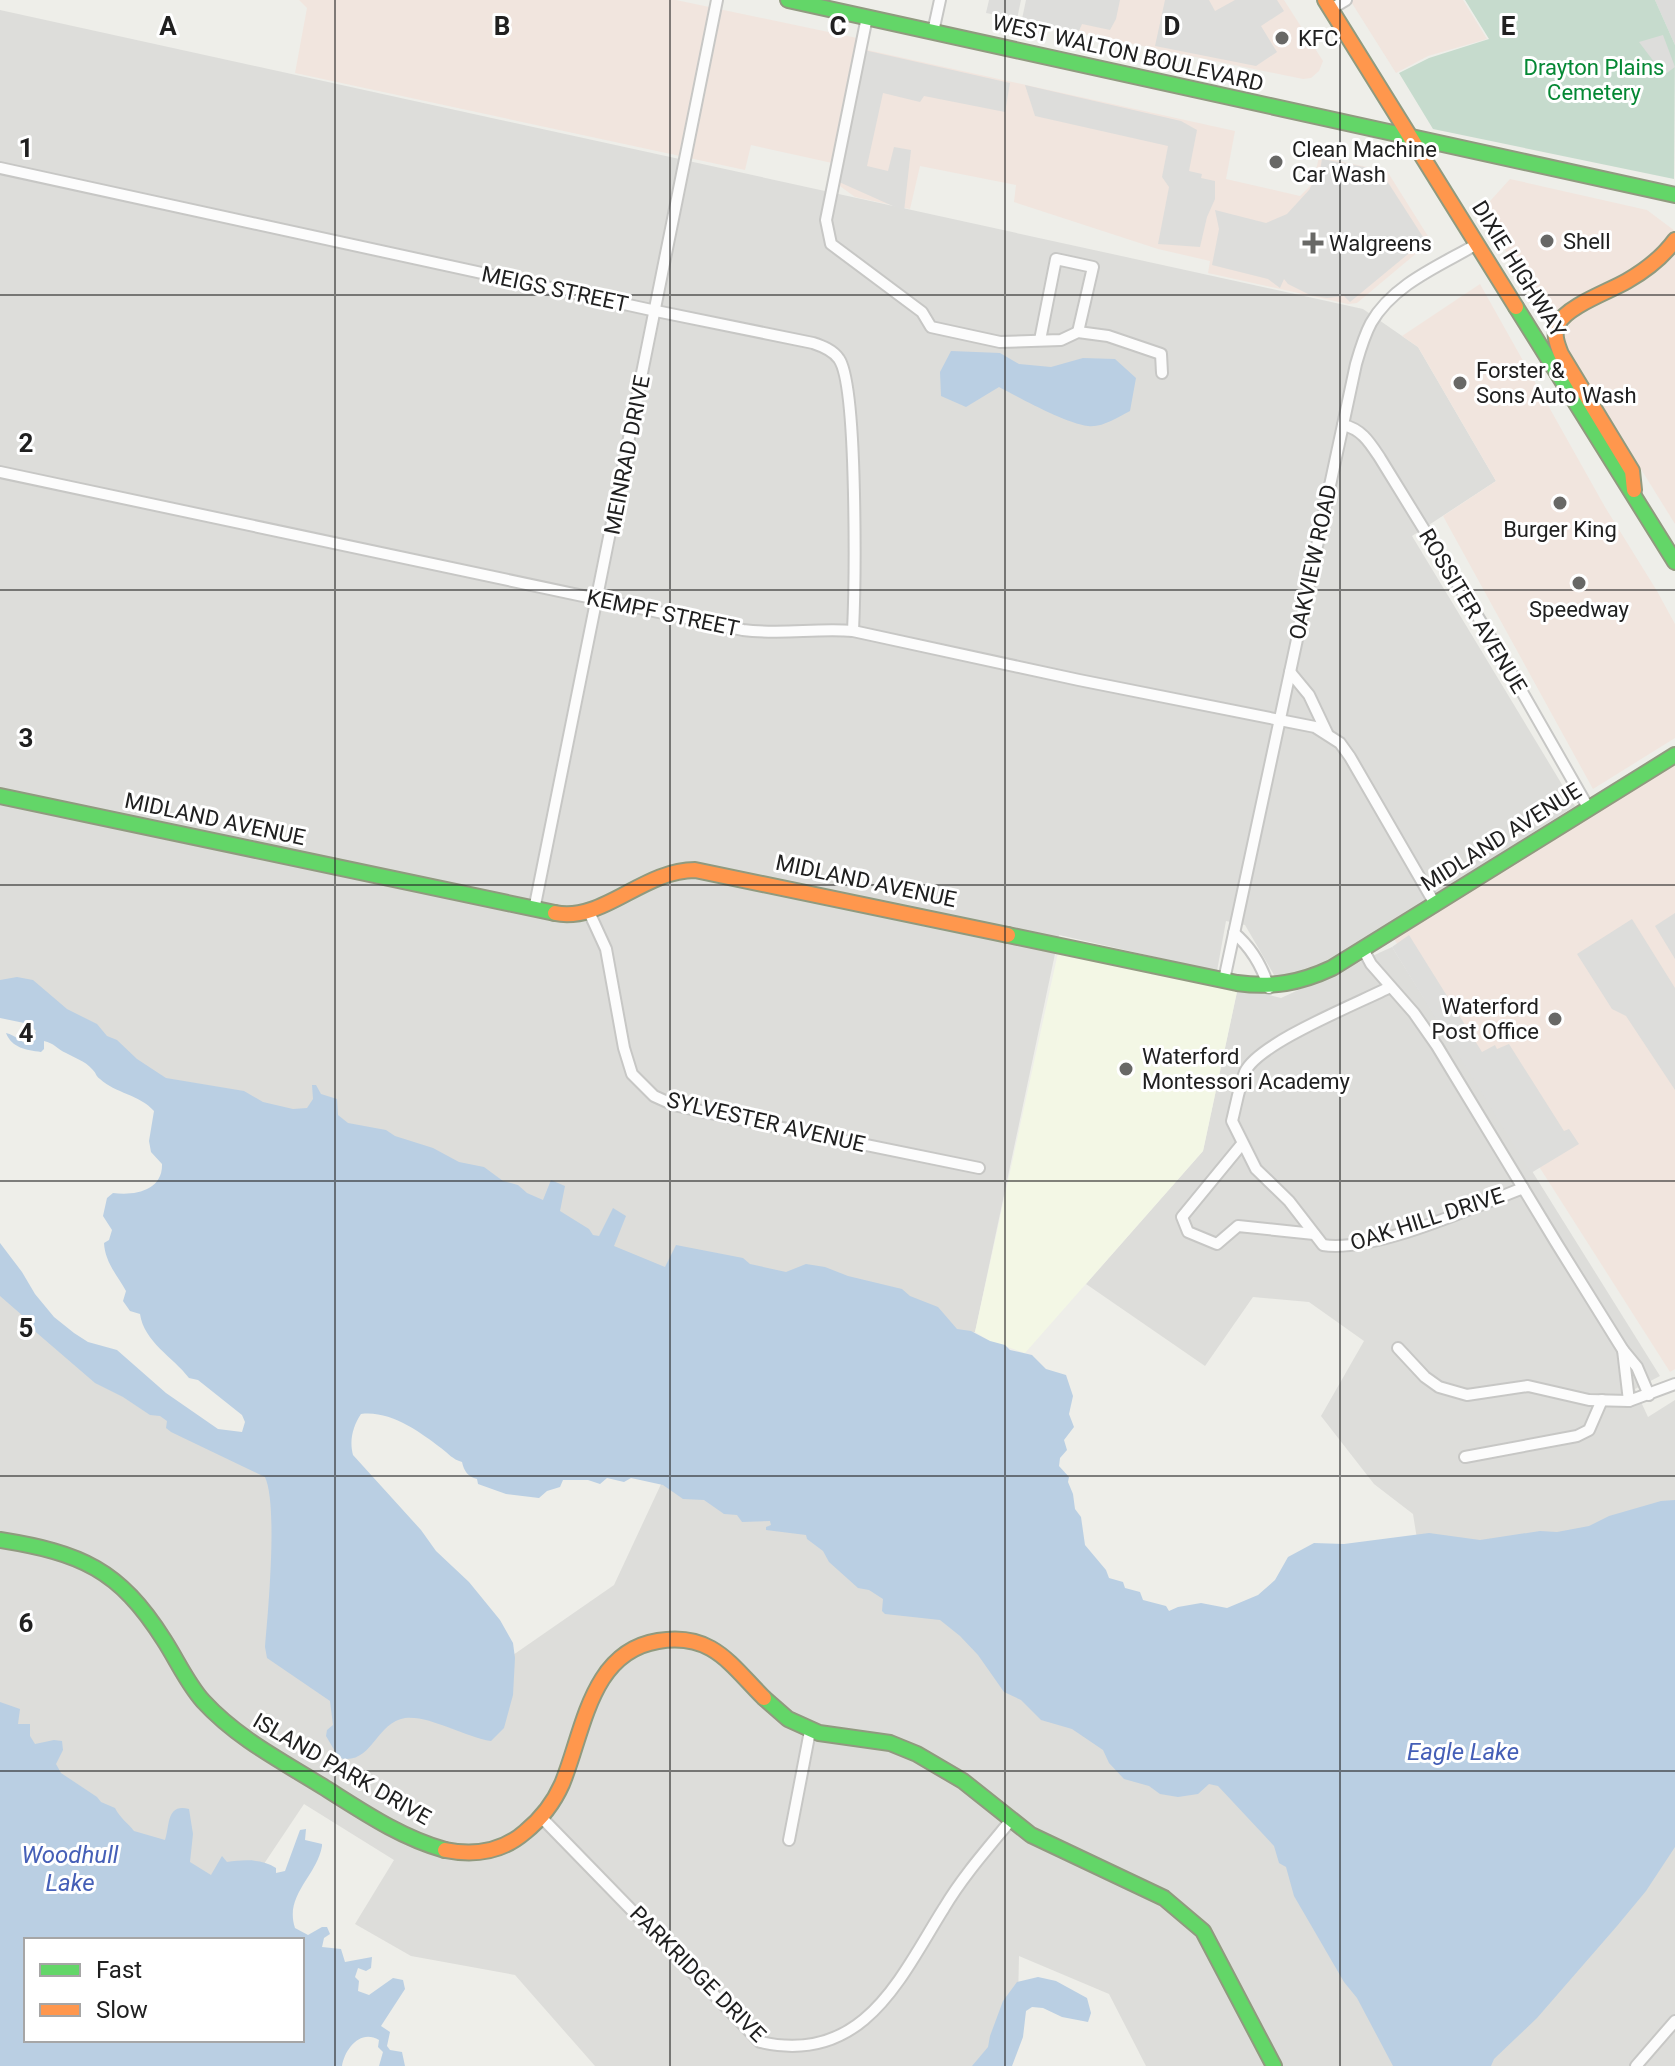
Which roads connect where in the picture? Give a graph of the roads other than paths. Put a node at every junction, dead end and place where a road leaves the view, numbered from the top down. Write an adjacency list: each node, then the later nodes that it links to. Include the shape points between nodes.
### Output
1 (717, 0): 13 (street, MEINRAD DRIVE)
2 (788, 0): 6 (street, WEST WALTON BOULEVARD)
3 (940, 0): 7 (street)
4 (1346, 0): 5 (street)
5 (1328, 4): 8 (street, DIXIE HIGHWAY)
6 (867, 17): 7 (street, WEST WALTON BOULEVARD); 15 (street, via 826,220 831,244 922,312 931,327 1000,342)
7 (933, 32): 8 (street, WEST WALTON BOULEVARD)
8 (1412, 138): 10 (street, WEST WALTON BOULEVARD); 12 (street, DIXIE HIGHWAY)
9 (0, 168): 13 (street, MEIGS STREET)
10 (1675, 195)
11 (1675, 240): 19 (street, via 1653,265 1566,314 1554,330 1561,354 1632,471)
12 (1477, 244): 17 (street, OAKVIEW ROAD, via 1416,279 1380,310 1356,364); 19 (street, DIXIE HIGHWAY)
13 (656, 311): 21 (street, MEINRAD DRIVE); 22 (street, MEIGS STREET, via 813,343 840,359 848,392 853,495)
14 (1078, 332): 15 (street, via 1061,340); 15 (street, via 1093,267 1056,259); 16 (street, via 1161,354)
15 (1040, 340)
16 (1162, 373)
17 (1343, 425): 23 (street, OAKVIEW ROAD); 28 (street, ROSSITER AVENUE, via 1366,437 1380,458)
18 (0, 472): 21 (street, KEMPF STREET)
19 (1635, 496): 20 (street, DIXIE HIGHWAY)
20 (1675, 562)
21 (598, 599): 22 (street, KEMPF STREET, via 764,633); 30 (street, MEINRAD DRIVE)
22 (853, 631): 24 (street, KEMPF STREET)
23 (1290, 672): 24 (street, OAKVIEW ROAD); 25 (street, via 1309,695)
24 (1280, 721): 25 (street, KEMPF STREET); 32 (street, OAKVIEW ROAD)
25 (1327, 733): 29 (street, via 1350,757)
26 (1675, 755): 28 (street, MIDLAND AVENUE)
27 (0, 796): 30 (street, MIDLAND AVENUE)
28 (1589, 809): 29 (street, MIDLAND AVENUE)
29 (1435, 904): 33 (street, MIDLAND AVENUE)
30 (534, 910): 31 (street, MIDLAND AVENUE)
31 (589, 912): 34 (street, MIDLAND AVENUE, via 667,873 712,872); 38 (street, SYLVESTER AVENUE, via 606,949 632,1074 654,1096 712,1114)
32 (1234, 933): 34 (street, OAKVIEW ROAD); 36 (street, via 1256,956)
33 (1363, 949): 35 (street); 36 (street, MIDLAND AVENUE, via 1306,982)
34 (1224, 980): 36 (street, MIDLAND AVENUE)
35 (1390, 987): 37 (street, via 1279,1042 1246,1069 1232,1121); 39 (street, via 1437,1046)
36 (1269, 988)
37 (1242, 1144): 40 (street, via 1256,1169); 40 (street, OAK HILL DRIVE, via 1182,1217 1188,1232 1217,1244 1238,1226)
38 (979, 1168)
39 (1523, 1188): 40 (street, OAK HILL DRIVE, via 1381,1238 1339,1247 1323,1245); 42 (street)
40 (1314, 1234)
41 (1398, 1348): 45 (street, via 1425,1377 1452,1391 1481,1394 1528,1386)
42 (1623, 1350): 44 (street); 46 (street)
43 (1673, 1385): 44 (street)
44 (1649, 1395): 46 (street)
45 (1602, 1400): 46 (street); 47 (street, via 1589,1430 1577,1436)
46 (1629, 1401)
47 (1465, 1457)
48 (0, 1540): 50 (street, ISLAND PARK DRIVE, via 49,1548 95,1565 129,1591 192,1687 235,1733 402,1833 443,1850 490,1852 509,1844)
49 (810, 1731): 50 (street, ISLAND PARK DRIVE, via 774,1710 714,1648 672,1638 649,1642 615,1662 594,1689 561,1785); 51 (street, ISLAND PARK DRIVE, via 902,1747 952,1771); 52 (street)
50 (541, 1817): 51 (street, PARKRIDGE DRIVE, via 760,2042 800,2053 841,2048 883,2012 952,1895)
51 (1011, 1820): 54 (street, ISLAND PARK DRIVE, via 1061,1851 1150,1889 1188,1913 1210,1943)
52 (789, 1840)
53 (1675, 2021): 55 (street)
54 (1274, 2066)
55 (1636, 2066)

